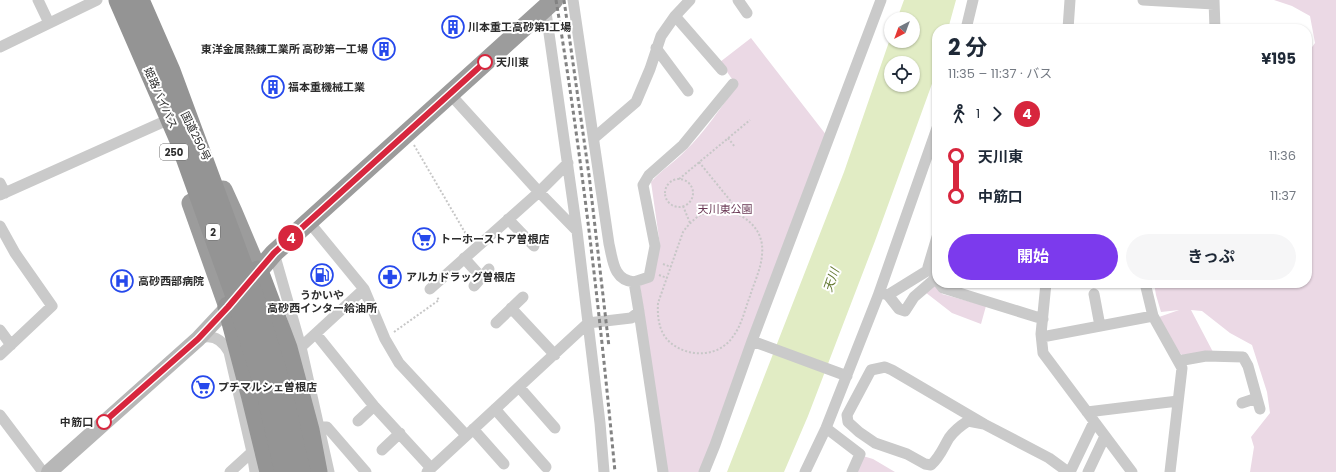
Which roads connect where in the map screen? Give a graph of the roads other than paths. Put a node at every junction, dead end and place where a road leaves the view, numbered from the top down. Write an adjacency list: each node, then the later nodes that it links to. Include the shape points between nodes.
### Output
1 (38, 0): 18 (street)
2 (97, 0): 18 (street)
3 (113, 0): 28 (highway, 250)
4 (119, 0): 105 (highway, 姫路バイパス / 2, bridge, via 179,138 238,299 267,394)
5 (134, 0): 43 (highway, 国道250号 / 250, via 165,73 233,212)
6 (139, 0): 106 (highway, 姫路バイパス / 2, bridge, via 170,71 254,298 281,387)
7 (573, 0): 29 (street)
8 (690, 0): 17 (street)
9 (738, 0): 16 (street)
10 (881, 0): 70 (street)
11 (973, 0): 19 (street)
12 (1070, 0): 20 (street)
13 (1143, 0): 15 (street)
14 (548, 2): 27 (highway); 31 (street)
15 (1214, 2): 21 (street)
16 (747, 13)
17 (675, 16): 23 (street); 24 (street)
18 (49, 23): 22 (street)
19 (967, 24)
20 (1068, 24)
21 (1215, 24)
22 (0, 47)
23 (656, 48): 26 (street); 29 (street, via 636,102)
24 (722, 70)
25 (733, 84): 47 (street, via 683,144 649,175 643,185 655,246 649,277)
26 (688, 91)
27 (450, 94): 33 (street); 36 (highway)
28 (163, 122): 34 (street); 58 (highway, 250)
29 (594, 138): 47 (street, via 609,244 616,272 627,282)
30 (932, 144): 54 (street)
31 (568, 163): 33 (street); 38 (street)
32 (0, 183): 34 (street)
33 (539, 192): 35 (street); 38 (street)
34 (2, 194)
35 (508, 219): 39 (street); 42 (street)
36 (309, 222): 40 (highway); 52 (street)
37 (0, 226): 71 (street, via 15,253 52,306)
38 (577, 231): 64 (street)
39 (534, 246)
40 (274, 253): 43 (highway); 57 (street)
41 (932, 254): 44 (street, via 928,267)
42 (464, 258): 48 (street, via 486,273); 53 (street)
43 (258, 271): 57 (street); 58 (highway); 107 (highway, via 287,348 309,430)
44 (932, 272)
45 (932, 278): 54 (street)
46 (932, 281): 54 (street, via 914,297 905,311 899,309)
47 (634, 282): 60 (street)
48 (474, 286)
49 (943, 288): 62 (street)
50 (1046, 288): 62 (street)
51 (1146, 288): 61 (street)
52 (364, 289): 67 (street); 92 (street, via 384,339 399,363)
53 (430, 289)
54 (884, 294): 77 (street)
55 (1094, 294): 65 (street)
56 (524, 297): 59 (street)
57 (288, 302): 72 (street)
58 (228, 307): 69 (main road); 73 (highway)
59 (511, 308): 63 (street); 75 (street)
60 (639, 312): 64 (street, via 631,318); 112 (street)
61 (1153, 316): 65 (street); 76 (street)
62 (1043, 319): 68 (street)
63 (496, 322)
64 (588, 323): 75 (street); 111 (street)
65 (1100, 326): 68 (street)
66 (0, 330): 71 (street)
67 (316, 334): 72 (street); 82 (street)
68 (1042, 337): 84 (street, via 1043,353)
69 (198, 339): 73 (street, via 215,338); 101 (main road)
70 (752, 341): 77 (street); 113 (street)
71 (11, 345): 74 (street)
72 (301, 347): 89 (street)
73 (234, 351): 79 (highway); 79 (street)
74 (0, 355)
75 (555, 355): 78 (street)
76 (1178, 361): 80 (street, via 1182,368); 81 (street, via 1206,356 1243,357 1259,404)
77 (847, 376): 91 (street)
78 (519, 388): 83 (street); 90 (street)
79 (246, 401): 96 (street); 104 (highway)
80 (1178, 401): 84 (street); 119 (street)
81 (1242, 403)
82 (374, 406): 86 (street); 93 (street)
83 (495, 409): 92 (street); 98 (street)
84 (1087, 412): 87 (street)
85 (0, 414): 100 (street)
86 (358, 421)
87 (1094, 422): 94 (street); 116 (street)
88 (984, 424): 88 (street, via 968,421 959,426 931,465 875,443 848,422 847,415 871,370 885,367); 116 (street, via 1049,458)
89 (319, 427): 108 (street); 109 (street); 110 (street, via 327,427)
90 (555, 428)
91 (826, 428): 114 (street); 115 (street, via 860,454)
92 (470, 432): 97 (street); 99 (street)
93 (400, 433): 95 (street); 99 (street)
94 (1105, 436): 117 (street); 118 (street)
95 (382, 450)
96 (252, 452): 102 (street); 103 (street)
97 (504, 464)
98 (546, 467)
99 (429, 470)
100 (44, 472)
101 (49, 472)
102 (230, 472)
103 (255, 472)
104 (270, 472)
105 (285, 472)
106 (300, 472)
107 (317, 472)
108 (329, 472)
109 (333, 472)
110 (366, 472)
111 (604, 472)
112 (663, 472)
113 (704, 472)
114 (805, 472)
115 (852, 472)
116 (1069, 472)
117 (1088, 472)
118 (1132, 472)
119 (1170, 472)

